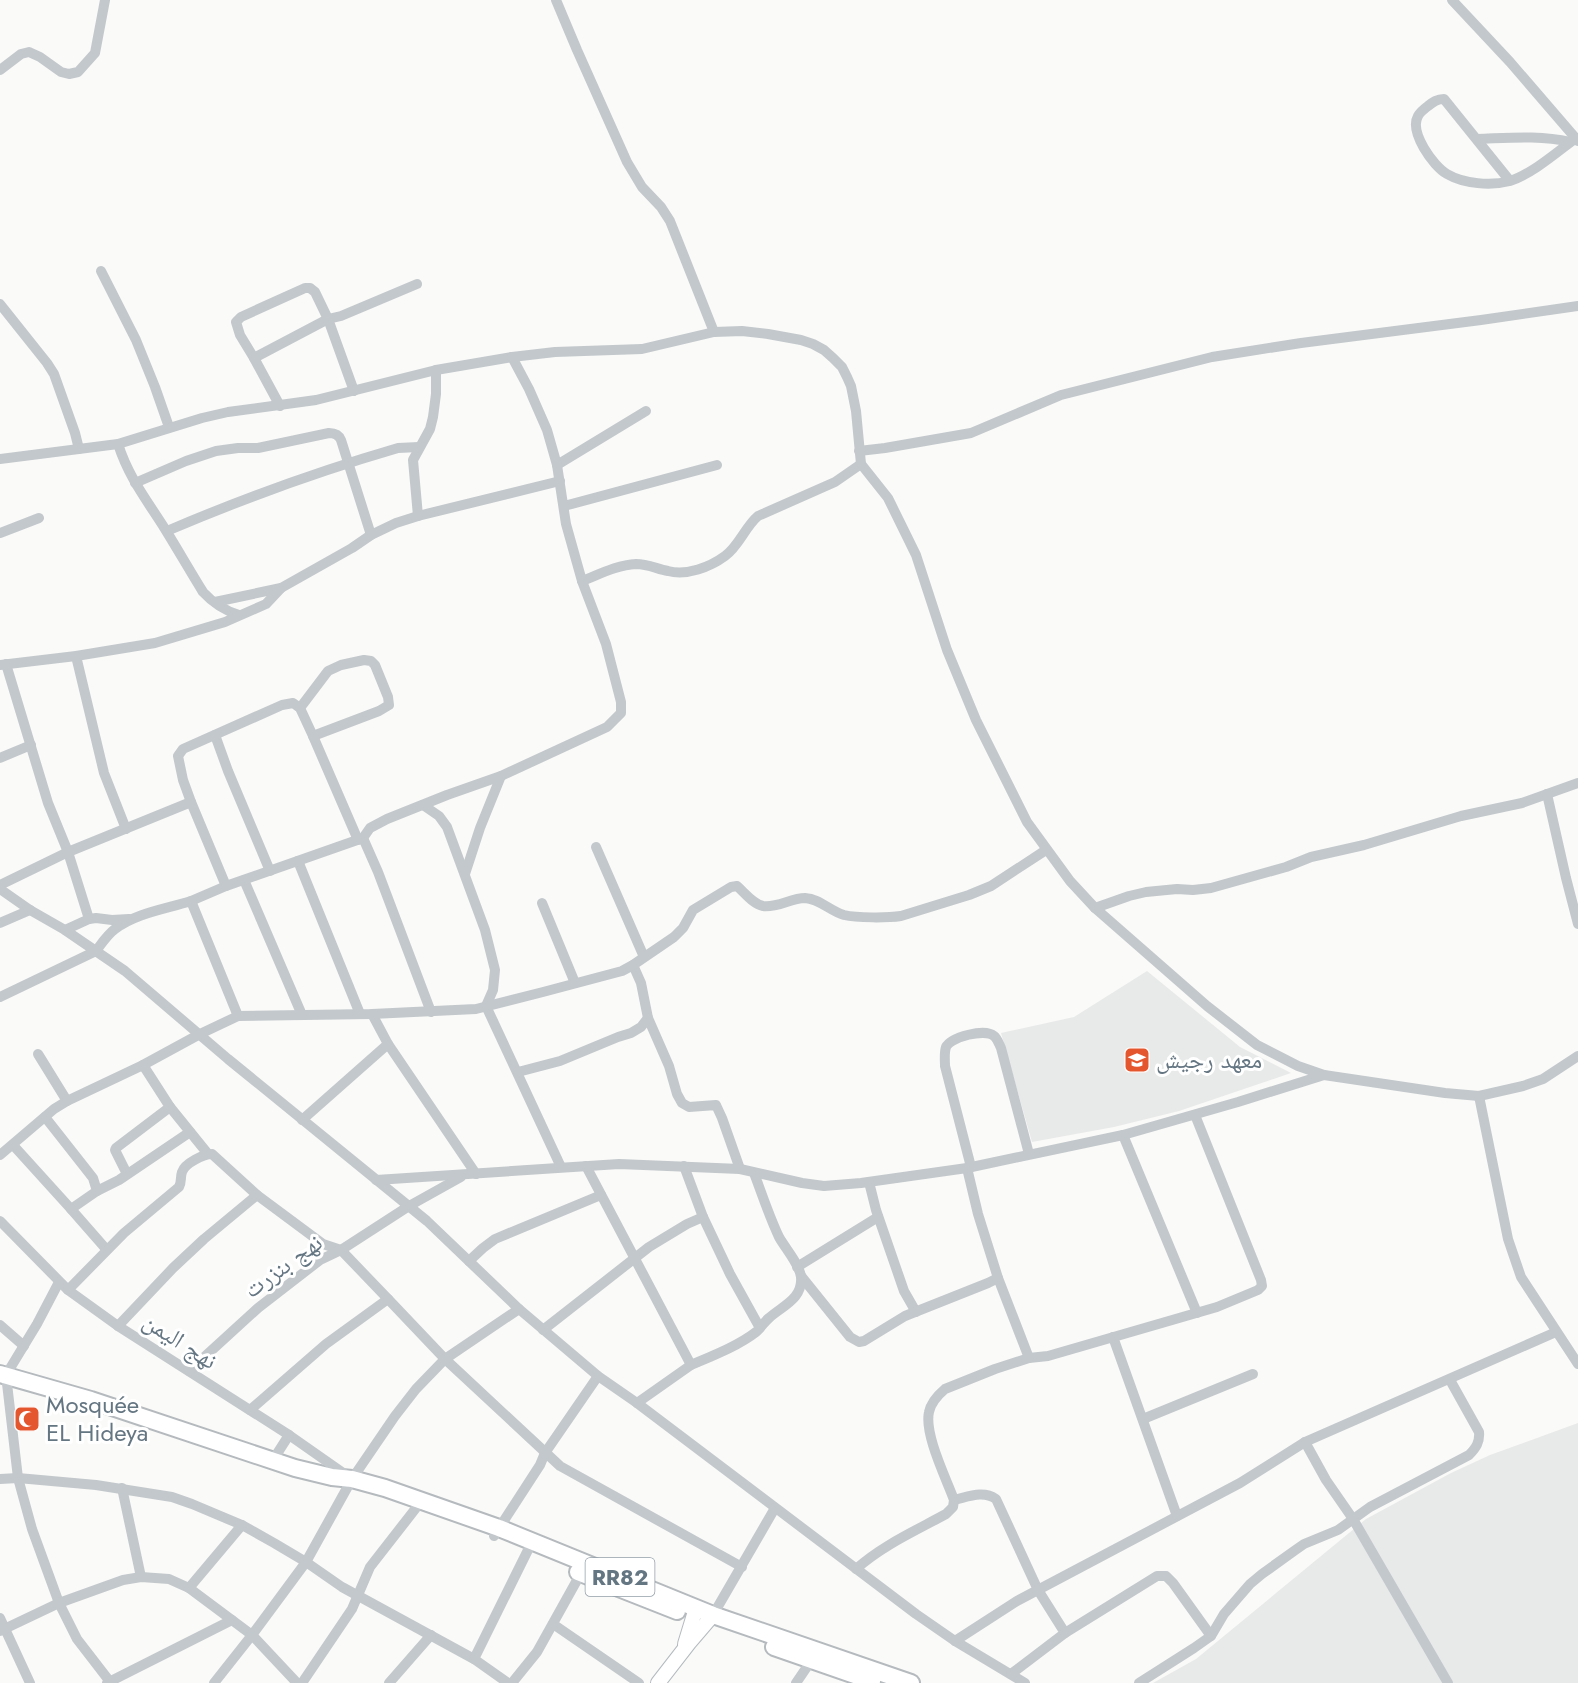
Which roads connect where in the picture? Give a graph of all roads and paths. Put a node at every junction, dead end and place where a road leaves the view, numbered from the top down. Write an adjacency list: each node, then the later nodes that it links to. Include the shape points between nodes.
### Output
1 (105, 0): 4 (street, via 95,53 78,72 61,72 29,52)
2 (556, 0): 13 (street, via 631,169 670,221)
3 (1452, 0): 6 (street)
4 (0, 70)
5 (1477, 139): 6 (street, via 1537,137); 7 (street); 7 (street, via 1444,99 1437,100 1417,117 1418,137 1445,173 1483,184)
6 (1575, 141): 7 (street)
7 (1510, 181)
8 (101, 271): 20 (street, via 136,340)
9 (417, 284): 12 (street)
10 (0, 304): 23 (street, via 54,374)
11 (1578, 306): 24 (street, via 1212,357 1061,394 971,433)
12 (328, 319): 15 (street); 15 (street, via 315,292 302,288 237,319 240,335); 17 (street)
13 (714, 332): 14 (street, via 642,349); 24 (street, via 768,334 801,340 824,350 842,368 851,386)
14 (512, 357): 16 (street); 28 (street, via 538,408)
15 (254, 358): 18 (street)
16 (436, 370): 17 (street); 22 (street, via 433,417)
17 (354, 391): 18 (street)
18 (280, 406): 20 (street, via 228,412)
19 (646, 411): 28 (street)
20 (169, 427): 21 (street)
21 (118, 444): 23 (street); 31 (street)
22 (419, 447): 26 (street, via 402,447); 33 (street, via 412,465)
23 (79, 449): 25 (street)
24 (859, 451): 27 (street)
25 (0, 459)
26 (348, 464): 31 (street, via 339,436 329,433 258,448 216,451); 35 (street, via 214,510); 37 (street)
27 (861, 464): 38 (street, via 824,488 758,516 727,555 705,567 680,573 647,565 625,565); 57 (street, via 888,498 902,524 976,720 1027,822)
28 (557, 465): 30 (street)
29 (717, 465): 32 (street)
30 (560, 481): 32 (street); 33 (street)
31 (135, 483): 35 (street)
32 (564, 506): 38 (street)
33 (418, 516): 37 (street)
34 (39, 518): 36 (street)
35 (167, 531): 40 (street, via 203,592)
36 (0, 533)
37 (371, 536): 39 (street)
38 (582, 581): 49 (street, via 606,644 621,713 607,727)
39 (281, 588): 40 (street); 41 (street, via 266,604)
40 (214, 602): 41 (street)
41 (239, 615): 42 (street, via 155,643)
42 (76, 656): 43 (street); 54 (street, via 104,773)
43 (3, 664): 47 (street)
44 (300, 708): 45 (street, via 293,703 282,705); 46 (street); 46 (street, via 328,671 361,660 375,665 389,705)
45 (216, 735): 52 (street, via 183,749 177,756); 60 (street)
46 (313, 736): 55 (street)
47 (31, 745): 48 (street); 58 (street)
48 (0, 758)
49 (501, 776): 53 (street); 61 (street)
50 (1578, 783): 51 (street)
51 (1547, 794): 67 (street, via 1211,888 1146,892); 72 (street)
52 (191, 802): 54 (street); 63 (street)
53 (423, 805): 55 (street, via 376,824); 61 (street, via 445,823)
54 (126, 829): 58 (street)
55 (361, 839): 59 (street); 80 (street, via 378,872)
56 (596, 847): 75 (street)
57 (1046, 850): 67 (street); 75 (street, via 991,886 889,918 844,915 807,898 762,906 739,887 731,887 693,910 674,937)
58 (68, 852): 64 (street); 70 (street)
59 (298, 861): 60 (street); 81 (street)
60 (270, 871): 62 (street)
61 (465, 874): 79 (street, via 495,970)
62 (244, 880): 63 (street); 83 (street)
63 (226, 886): 65 (street)
64 (0, 887): 68 (street)
65 (191, 901): 69 (street); 84 (street)
66 (543, 903): 77 (street)
67 (1095, 908): 92 (street, via 1207,1006 1257,1044)
68 (30, 910): 71 (street); 73 (street)
69 (135, 918): 70 (street); 74 (street, via 116,928)
70 (89, 919): 73 (street)
71 (0, 923)
72 (1578, 924)
73 (64, 930): 74 (street)
74 (96, 951): 78 (street); 86 (street)
75 (644, 957): 76 (street)
76 (633, 965): 77 (street); 85 (street)
77 (575, 983): 79 (street)
78 (0, 997)
79 (486, 1006): 80 (street); 91 (street)
80 (431, 1012): 82 (street)
81 (360, 1014): 82 (street); 83 (street)
82 (372, 1014): 87 (street)
83 (302, 1015): 84 (street)
84 (238, 1016): 86 (street)
85 (648, 1018): 91 (street, via 631,1033 560,1061); 108 (street, via 682,1102 688,1107 716,1105)
86 (200, 1034): 90 (street); 98 (street)
87 (388, 1044): 98 (street); 111 (street)
88 (38, 1054): 94 (street)
89 (1578, 1056): 93 (street, via 1543,1079)
90 (143, 1065): 94 (street); 95 (street)
91 (518, 1072): 106 (street)
92 (1324, 1075): 93 (street); 96 (street)
93 (1479, 1096): 137 (street, via 1514,1258 1521,1277)
94 (67, 1101): 97 (street)
95 (170, 1107): 99 (street); 110 (street, via 116,1148)
96 (1195, 1115): 100 (street); 132 (street, via 1262,1286)
97 (45, 1117): 101 (street); 114 (street, via 93,1178)
98 (302, 1120): 112 (street)
99 (190, 1132): 102 (street); 110 (street)
100 (1123, 1135): 103 (street); 132 (street)
101 (5, 1147): 118 (street)
102 (208, 1154): 115 (street); 122 (street, via 185,1168 179,1187)
103 (1029, 1154): 107 (street); 107 (street, via 1001,1048 995,1036 973,1034 950,1042 945,1055)
104 (586, 1166): 105 (street); 106 (street); 116 (street)
105 (684, 1166): 108 (street); 119 (street)
106 (561, 1167): 111 (street)
107 (969, 1167): 113 (street); 127 (street, via 978,1215)
108 (740, 1169): 109 (street)
109 (754, 1173): 113 (street, via 824,1186); 126 (street, via 780,1238)
110 (127, 1174): 114 (street)
111 (470, 1174): 112 (street); 117 (street, نهج بنزرت)
112 (376, 1180): 117 (street)
113 (868, 1182): 120 (street)
114 (97, 1191): 118 (street)
115 (257, 1195): 123 (street, via 323,1244); 134 (street, via 173,1268)
116 (601, 1195): 124 (street); 125 (street, via 495,1239)
117 (409, 1206): 123 (street, نهج بنزرت); 125 (street)
118 (71, 1209): 122 (street)
119 (703, 1217): 124 (street, via 667,1235); 135 (street)
120 (878, 1217): 126 (street); 131 (street, via 904,1291)
121 (0, 1221): 128 (street, نهج اليمن)
122 (106, 1249): 128 (street)
123 (341, 1250): 129 (street); 144 (street, نهج بنزرت, via 320,1260 258,1308)
124 (634, 1259): 136 (street); 143 (street)
125 (469, 1261): 130 (street)
126 (799, 1272): 131 (street, via 850,1337 859,1342); 135 (street, via 797,1296)
127 (998, 1278): 131 (street); 140 (street)
128 (63, 1286): 134 (street, نهج اليمن); 139 (street)
129 (388, 1299): 141 (street); 150 (street, via 327,1344)
130 (519, 1309): 136 (street); 141 (street)
131 (916, 1312)
132 (1197, 1313): 138 (street)
133 (0, 1325): 139 (street)
134 (118, 1326): 144 (street, نهج اليمن)
135 (760, 1328): 143 (street, via 724,1351)
136 (543, 1330): 147 (street)
137 (1556, 1332): 142 (street); 148 (street)
138 (1113, 1337): 140 (street); 151 (street)
139 (24, 1346): 146 (street)
140 (1029, 1358): 162 (street, via 945,1389 931,1405 929,1433)
141 (445, 1359): 155 (street); 160 (street, via 409,1398)
142 (1578, 1364)
143 (691, 1365): 149 (street)
144 (189, 1371): 150 (street, نهج اليمن)
145 (1253, 1374): 151 (street)
146 (3, 1375): 156 (main road, RR82); 158 (street)
147 (598, 1376): 149 (street); 155 (street)
148 (1450, 1380): 153 (street); 166 (street, via 1479,1432 1477,1447)
149 (637, 1403): 164 (street)
150 (250, 1410): 152 (street, نهج اليمن)
151 (1143, 1419): 165 (street)
152 (289, 1435): 154 (street, نهج اليمن); 156 (street)
153 (1305, 1442): 165 (street); 166 (street)
154 (313, 1452): 157 (street); 160 (street, نهج اليمن)
155 (545, 1453): 168 (street); 171 (street, via 560,1466)
156 (273, 1460): 157 (main road, RR82)
157 (305, 1471): 160 (main road, RR82)
158 (18, 1478): 159 (street); 161 (street); 178 (street)
159 (0, 1479)
160 (350, 1483): 163 (main road, RR82); 168 (main road, RR82, via 385,1488); 170 (street)
161 (122, 1488): 167 (street, via 172,1497); 174 (street)
162 (954, 1500): 172 (street, via 946,1514 885,1546); 176 (street, via 982,1494 996,1499)
163 (416, 1508): 168 (main road, RR82); 177 (street, via 370,1567)
164 (775, 1508): 171 (street); 172 (street)
165 (1177, 1516): 176 (street)
166 (1353, 1519): 186 (street, via 1304,1544 1262,1574 1224,1614); 206 (street)
167 (242, 1525): 170 (street); 175 (street)
168 (497, 1532): 169 (main road, RR82); 179 (main road, RR82)
169 (528, 1550): 173 (main road, RR82); 188 (street)
170 (306, 1562): 177 (street); 184 (street)
171 (742, 1567): 179 (street)
172 (856, 1569): 187 (street)
173 (581, 1574): 179 (main road, RR82); 181 (street)
174 (141, 1576): 175 (street); 178 (street)
175 (189, 1588): 180 (street)
176 (1038, 1590): 183 (street); 187 (street)
177 (358, 1595): 185 (street); 196 (street)
178 (59, 1603): 182 (street); 192 (street, via 77,1639)
179 (702, 1616): 189 (main road, RR82); 200 (street, via 684,1649); 203 (main road, RR82)
180 (232, 1620): 184 (street); 192 (street)
181 (553, 1624): 198 (street); 199 (street)
182 (1, 1626): 193 (street)
183 (1065, 1633): 186 (street, via 1157,1576 1166,1576); 190 (street)
184 (252, 1635): 194 (street); 195 (street)
185 (431, 1635): 188 (street); 191 (street)
186 (1211, 1636): 205 (street)
187 (955, 1641): 190 (street)
188 (474, 1659): 197 (street)
189 (811, 1660): 201 (street); 202 (main road, RR82)
190 (1011, 1674): 204 (street)
191 (394, 1681)
192 (109, 1682)
193 (30, 1683)
194 (213, 1683)
195 (297, 1683)
196 (302, 1683)
197 (508, 1683)
198 (512, 1683)
199 (639, 1683)
200 (658, 1683)
201 (796, 1683)
202 (877, 1683)
203 (910, 1683)
204 (1025, 1683)
205 (1139, 1683)
206 (1448, 1683)

